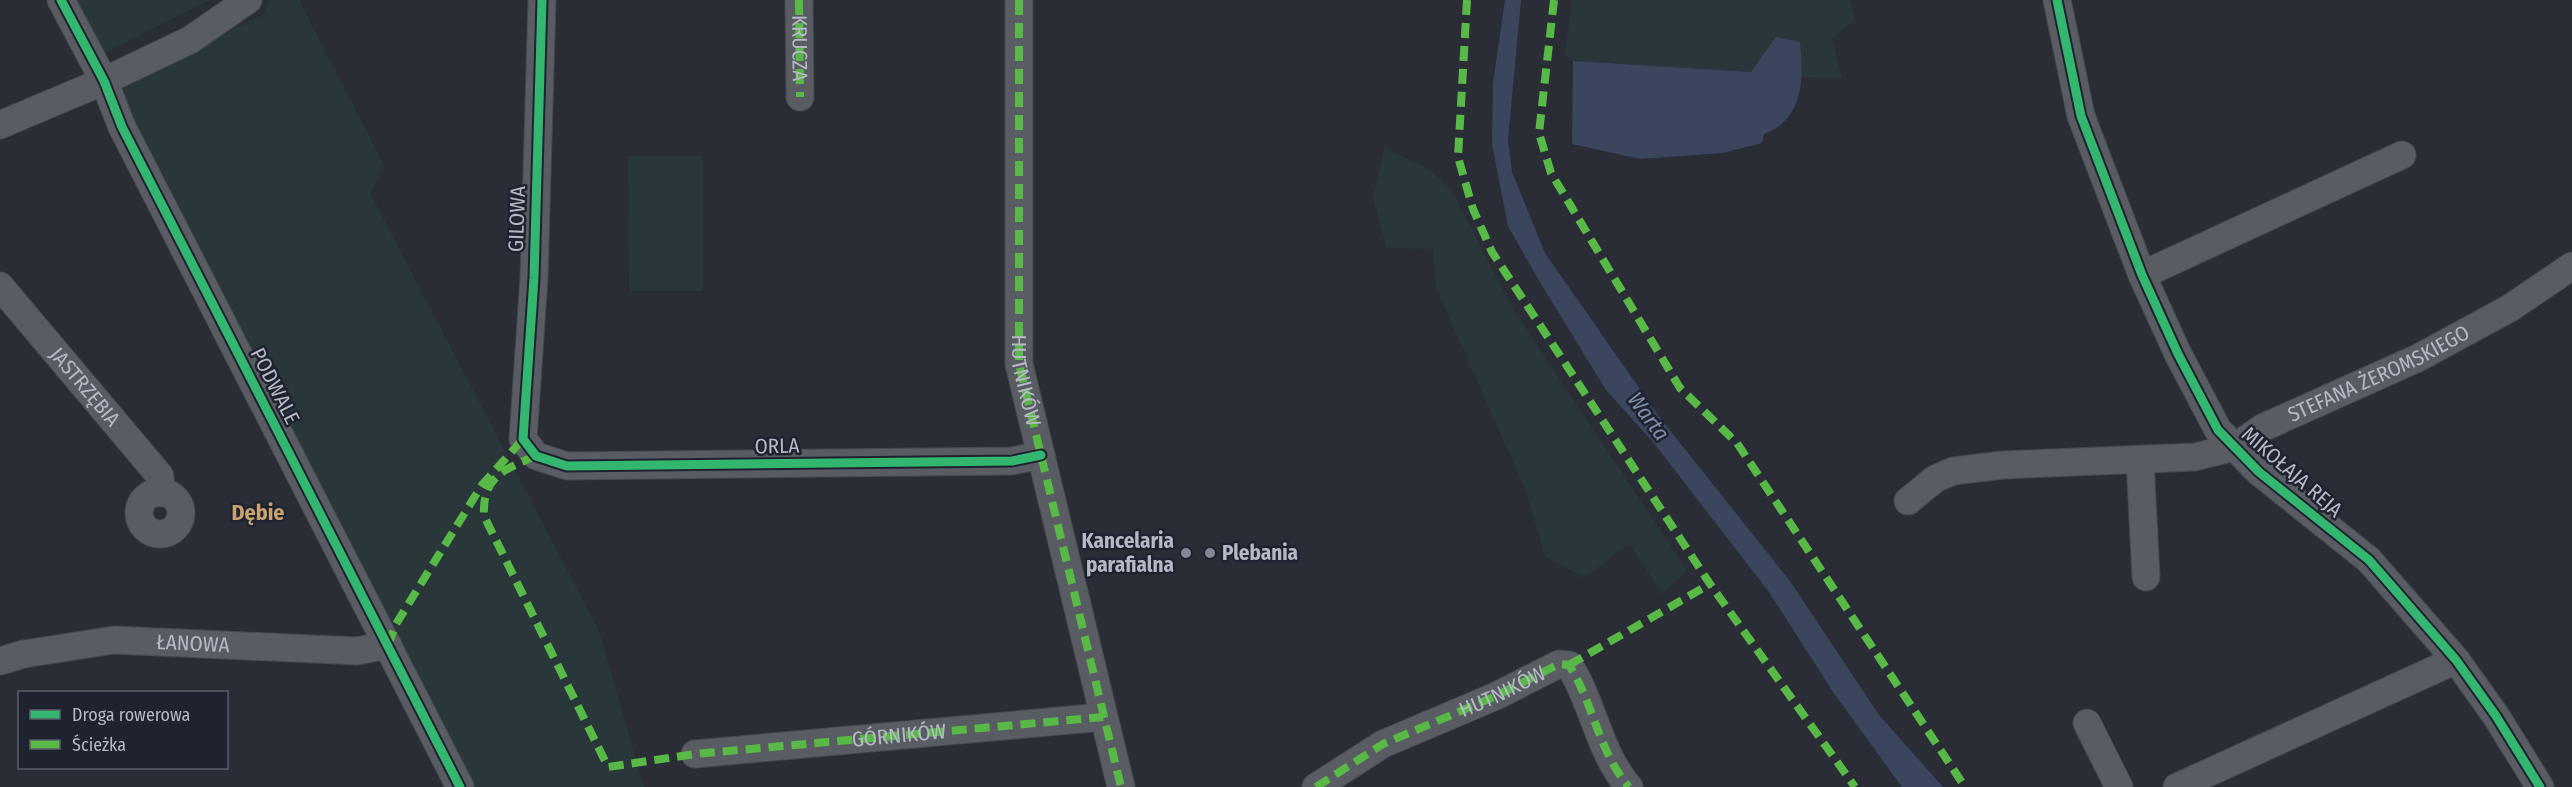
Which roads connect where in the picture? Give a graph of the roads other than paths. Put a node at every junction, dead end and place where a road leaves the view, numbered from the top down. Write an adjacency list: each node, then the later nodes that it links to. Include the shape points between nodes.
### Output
1 (61, 0): 7 (street, PODWALE)
2 (248, 0): 7 (street, via 190,40)
3 (543, 0): 14 (street, GILOWA, via 534,278)
4 (799, 0): 8 (street, KRUCZA)
5 (1019, 0): 16 (street, HUTNIKÓW, via 1019,364)
6 (2057, 0): 12 (street, MIKOŁAJA REJA, via 2081,116)
7 (104, 81): 9 (street); 21 (street, PODWALE, via 122,127)
8 (800, 97)
9 (0, 125)
10 (2402, 155): 12 (street)
11 (2572, 266): 15 (street, STEFANA ŻEROMSKIEGO, via 2510,308 2418,358 2262,428)
12 (2142, 275): 15 (street, MIKOŁAJA REJA, via 2218,430)
13 (0, 286): 18 (street, JASTRZĘBIA, via 160,476)
14 (523, 439): 16 (street, ORLA, via 536,456 567,466 1012,461)
15 (2235, 447): 17 (street, STEFANA ŻEROMSKIEGO, via 2195,457); 22 (street, MIKOŁAJA REJA, via 2259,472 2369,560)
16 (1041, 455): 24 (street, HUTNIKÓW)
17 (2140, 459): 19 (street, STEFANA ŻEROMSKIEGO, via 1953,471 1935,478); 20 (street)
18 (161, 492)
19 (1908, 501)
20 (2146, 577)
21 (388, 645): 23 (street, ŁANOWA, via 357,651 114,640); 27 (street, PODWALE)
22 (2456, 660): 32 (street); 33 (street, MIKOŁAJA REJA)
23 (0, 661)
24 (1104, 717): 26 (street, GÓRNIKÓW); 28 (street, HUTNIKÓW)
25 (2087, 723): 31 (street)
26 (695, 754)
27 (460, 787)
28 (1121, 787)
29 (1316, 787): 30 (street, HUTNIKÓW, via 1383,744 1497,696 1559,664 1569,665 1579,681 1605,751)
30 (1629, 787)
31 (2119, 787)
32 (2177, 787)
33 (2540, 787)

